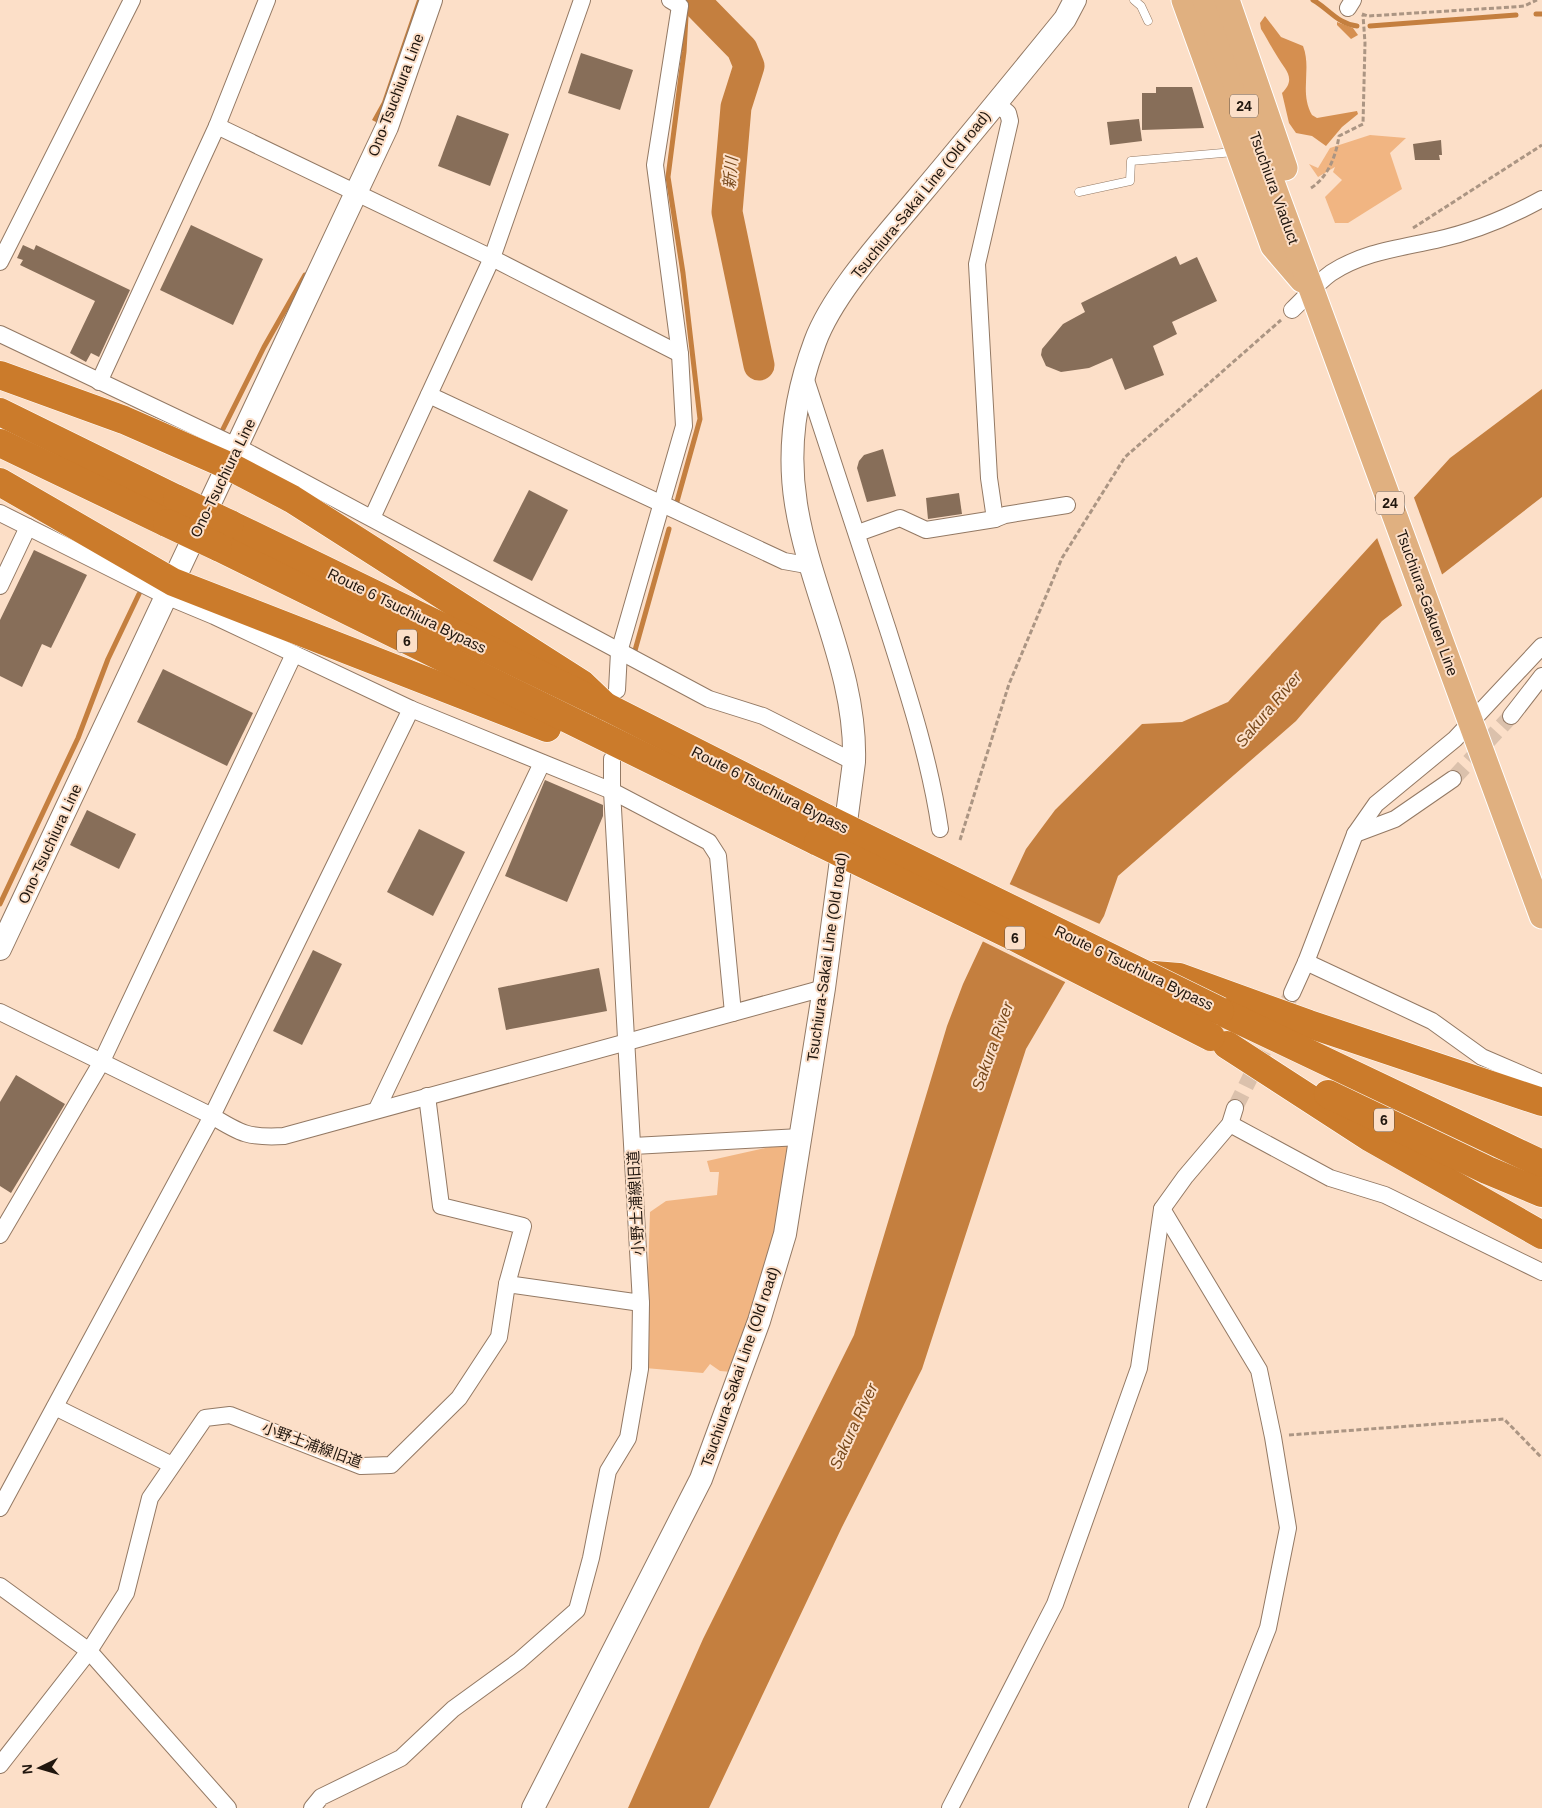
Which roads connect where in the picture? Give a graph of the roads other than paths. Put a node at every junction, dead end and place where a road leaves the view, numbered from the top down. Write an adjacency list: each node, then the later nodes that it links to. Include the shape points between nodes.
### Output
1 (132, 0): 19 (street)
2 (267, 0): 13 (street)
3 (432, 0): 16 (street, Ono-Tsuchiura Line, via 387,127)
4 (582, 0): 18 (street)
5 (670, 0): 23 (street, via 680,6 655,165)
6 (1075, 0): 12 (street, Tsuchiura-Sakai Line (Old road))
7 (1134, 0): 11 (lane)
8 (1184, 0): 14 (main road, Tsuchiura-Gakuen Line / 24)
9 (1206, 0): 20 (main road, Tsuchiura Viaduct / 24)
10 (1227, 0): 20 (main road, Tsuchiura-Gakuen Line / 24, via 1313,253)
11 (1148, 21)
12 (996, 103): 25 (street, Tsuchiura-Sakai Line (Old road), via 861,268 815,341); 37 (street, via 1008,113 1010,121 977,264 989,478)
13 (217, 126): 16 (street); 26 (street)
14 (1239, 151): 15 (lane, via 1131,161 1130,180); 20 (main road, Tsuchiura-Gakuen Line / 24, via 1273,246)
15 (1080, 192)
16 (356, 193): 18 (street); 30 (street, Ono-Tsuchiura Line)
17 (1542, 198): 20 (street, via 1515,214 1469,231 1374,252 1331,273)
18 (492, 258): 23 (street); 27 (street)
19 (0, 262)
20 (1316, 301): 21 (street); 51 (main road, Tsuchiura-Gakuen Line / 24)
21 (1292, 310)
22 (0, 334): 26 (street)
23 (680, 354): 32 (street, via 684,426)
24 (0, 375): 30 (highway)
25 (805, 378): 39 (street); 41 (street, Tsuchiura-Sakai Line (Old road), via 791,444 792,478)
26 (99, 382): 30 (street)
27 (429, 395): 32 (street); 36 (street)
28 (0, 412): 34 (highway, Route 6 Tsuchiura Bypass / 6)
29 (0, 443): 34 (highway, Route 6 Tsuchiura Bypass / 6)
30 (233, 457): 36 (street); 43 (street, Ono-Tsuchiura Line); 48 (highway, via 292,499 582,684)
31 (0, 482): 43 (highway)
32 (662, 504): 41 (street, via 784,561); 45 (street)
33 (1067, 505): 37 (street, via 1005,515)
34 (172, 511): 40 (highway, Route 6 Tsuchiura Bypass / 6, bridge)
35 (0, 513): 38 (street)
36 (372, 518): 45 (street)
37 (995, 520): 39 (street, via 926,530 900,518)
38 (28, 527): 42 (street); 43 (street)
39 (858, 533): 58 (street, via 934,788)
40 (224, 536): 48 (highway, Route 6 Tsuchiura Bypass / 6); 52 (highway, Route 6 Tsuchiura Bypass / 6)
41 (812, 566): 54 (street, Tsuchiura-Sakai Line (Old road), via 847,684 853,719)
42 (0, 586)
43 (169, 589): 46 (street); 52 (highway, via 546,728); 62 (street, Ono-Tsuchiura Line)
44 (1542, 646): 51 (street)
45 (619, 652): 48 (street); 54 (street, via 709,699 763,716)
46 (294, 654): 49 (street); 71 (street)
47 (1542, 676): 50 (street)
48 (611, 698): 59 (highway, Route 6 Tsuchiura Bypass / 6)
49 (411, 709): 55 (street); 77 (street)
50 (1511, 716)
51 (1470, 720): 60 (street, via 1455,739 1376,804); 61 (main road, Tsuchiura-Gakuen Line / 24)
52 (597, 734): 59 (highway, Route 6 Tsuchiura Bypass / 6)
53 (612, 759): 57 (street, 小野土浦線旧道)
54 (854, 762): 64 (street, Tsuchiura-Sakai Line (Old road))
55 (542, 764): 57 (street); 76 (street)
56 (1453, 779): 60 (street, via 1395,819)
57 (612, 791): 68 (street, via 708,842 718,856); 69 (street, 小野土浦線旧道)
58 (940, 829)
59 (823, 831): 66 (highway, Route 6 Tsuchiura Bypass / 6, bridge, via 1144,974); 70 (highway, Route 6 Tsuchiura Bypass / 6, bridge, via 1014,938)
60 (1355, 834): 63 (street)
61 (1542, 916)
62 (0, 949)
63 (1306, 962): 65 (street); 72 (street, via 1424,1017 1482,1057)
64 (824, 988): 68 (street); 79 (street, Tsuchiura-Sakai Line (Old road))
65 (1292, 993)
66 (1224, 1003): 74 (highway); 81 (highway, Route 6 Tsuchiura Bypass / 6)
67 (0, 1012): 71 (street)
68 (733, 1013): 69 (street)
69 (626, 1041): 73 (street); 80 (street, 小野土浦線旧道)
70 (1219, 1041): 82 (highway, Route 6 Tsuchiura Bypass / 6, via 1487,1170); 85 (highway, via 1369,1137)
71 (101, 1063): 77 (street); 84 (street)
72 (1542, 1083)
73 (427, 1096): 76 (street); 87 (street, 小野土浦線旧道, via 441,1206 522,1226)
74 (1542, 1102)
75 (1234, 1108): 78 (street)
76 (377, 1109): 77 (street, via 284,1136 258,1137 240,1133)
77 (212, 1116): 89 (street)
78 (1230, 1124): 83 (street, via 1184,1177); 86 (street, via 1330,1178 1385,1195)
79 (801, 1137): 80 (street); 97 (street, Tsuchiura-Sakai Line (Old road), via 785,1234 759,1321 701,1479)
80 (633, 1146): 88 (street, 小野土浦線旧道)
81 (1542, 1164)
82 (1542, 1193)
83 (1162, 1210): 98 (street, via 1139,1368 1055,1604); 99 (street, via 1259,1370 1288,1528 1270,1619)
84 (0, 1235)
85 (1542, 1235)
86 (1542, 1272)
87 (507, 1284): 88 (street); 90 (street, 小野土浦線旧道, via 499,1337 494,1345 459,1398 391,1465 361,1466 230,1415 205,1418)
88 (642, 1303): 96 (street, 小野土浦線旧道, via 640,1369 628,1438 608,1471 577,1610 519,1662 452,1709 401,1758 321,1797)
89 (55, 1407): 90 (street); 91 (street)
90 (172, 1465): 93 (street, 小野土浦線旧道, via 150,1498 126,1593)
91 (0, 1508)
92 (0, 1586): 93 (street)
93 (89, 1651): 94 (street, 小野土浦線旧道); 95 (street)
94 (0, 1765)
95 (228, 1808)
96 (312, 1808)
97 (533, 1808)
98 (950, 1808)
99 (1197, 1808)

